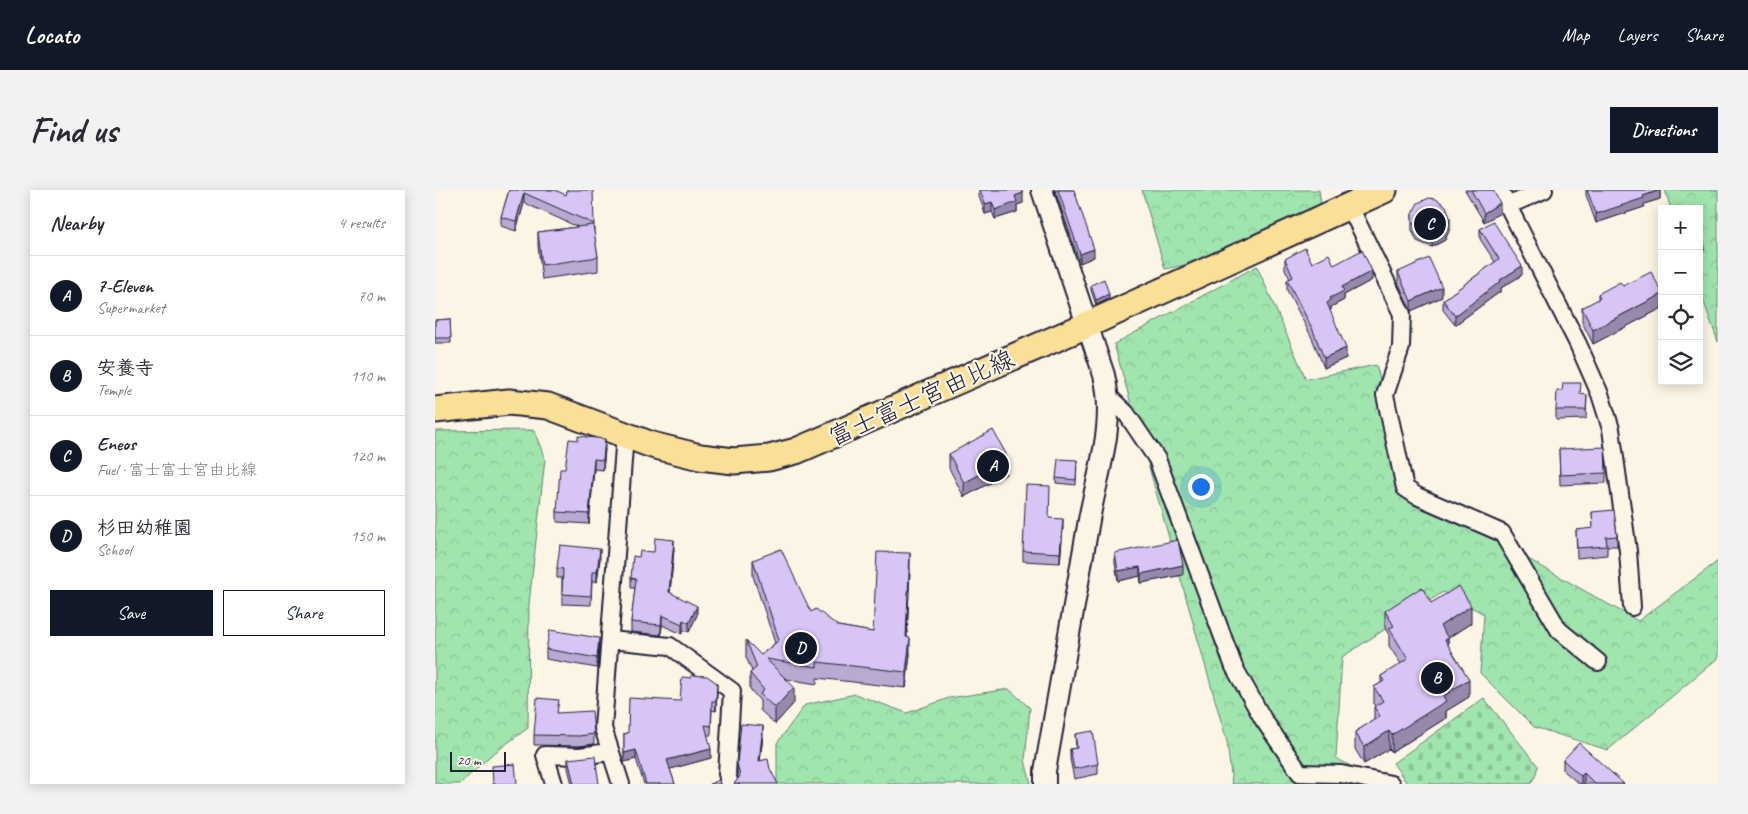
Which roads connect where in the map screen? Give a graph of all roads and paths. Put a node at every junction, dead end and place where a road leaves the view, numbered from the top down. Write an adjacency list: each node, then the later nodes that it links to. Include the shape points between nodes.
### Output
1 (1042, 190): 7 (street)
2 (1384, 190): 5 (main road, 富士富士宮由比線)
3 (1500, 190): 6 (street)
4 (1544, 190): 6 (street)
5 (1349, 205): 7 (main road, 富士富士宮由比線); 13 (street, via 1402,314 1401,347 1385,395 1405,488 1502,534 1559,630)
6 (1507, 206): 11 (street, via 1578,344 1611,429 1628,550)
7 (1087, 325): 8 (street); 10 (main road, 富士富士宮由比線, via 796,451 769,458 734,461 700,457 652,445)
8 (1109, 396): 18 (street, via 1109,427 1090,514); 19 (street, via 1126,413 1157,459 1234,667 1263,719 1300,773 1341,774)
9 (435, 410): 10 (main road, 富士富士宮由比線, via 509,402 548,406)
10 (625, 434): 12 (street)
11 (1632, 607)
12 (609, 640): 14 (street, via 603,728); 17 (street, via 670,646 732,691 727,774)
13 (1598, 662)
14 (609, 752): 15 (street, via 580,756 545,755); 16 (street)
15 (554, 784)
16 (621, 784)
17 (730, 784)
18 (1045, 784)
19 (1391, 784)

